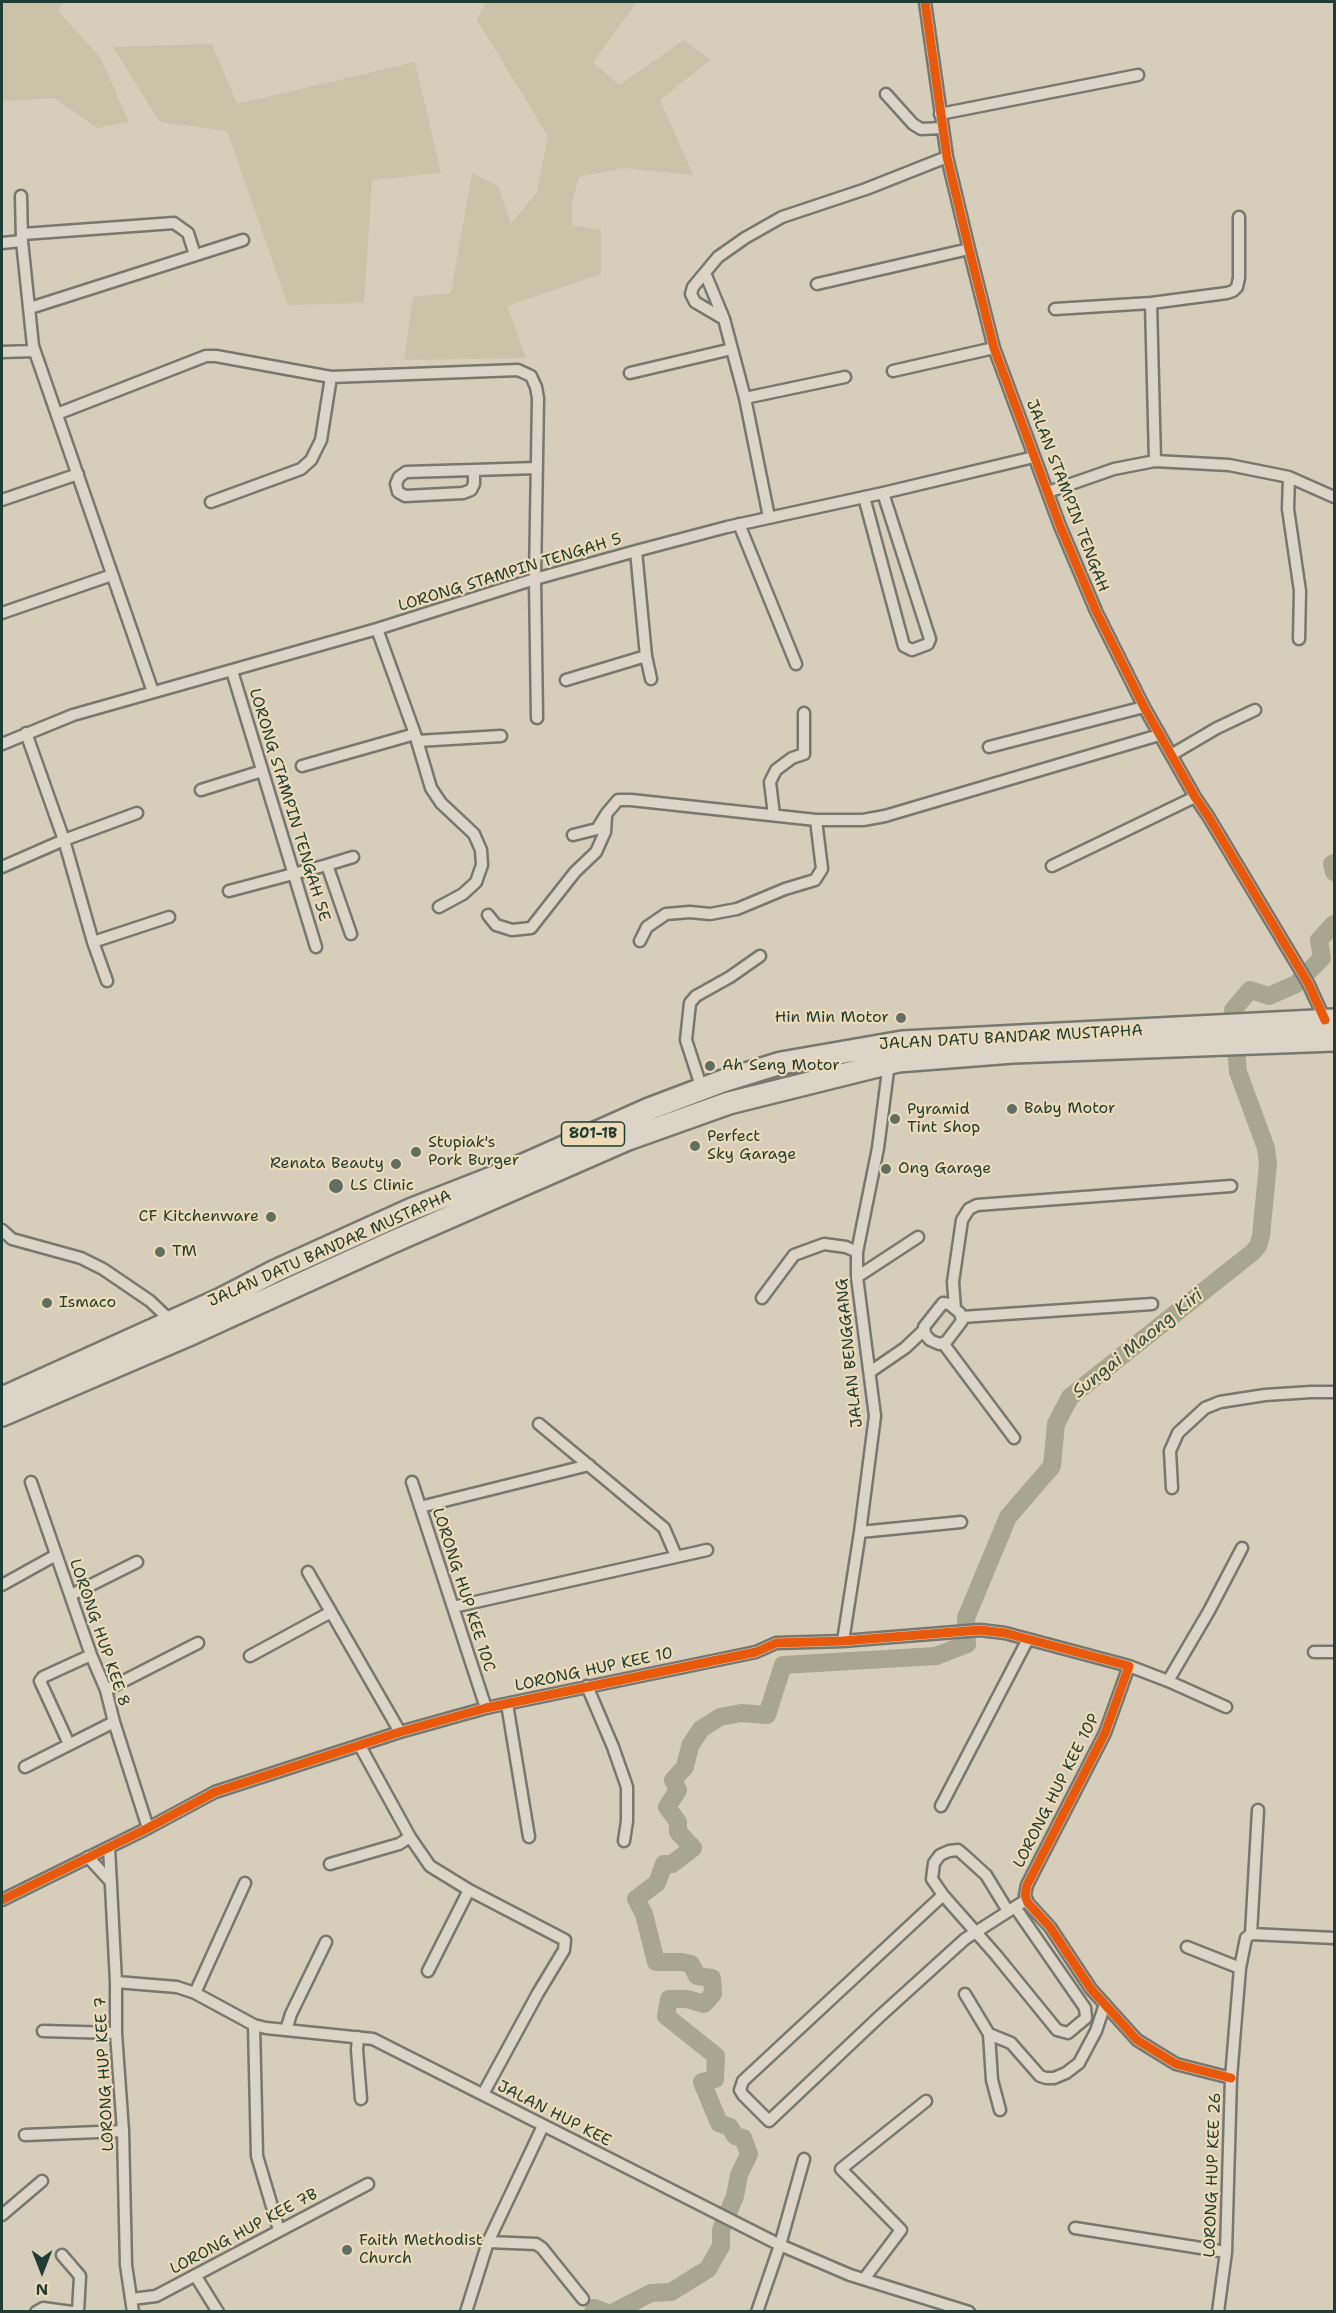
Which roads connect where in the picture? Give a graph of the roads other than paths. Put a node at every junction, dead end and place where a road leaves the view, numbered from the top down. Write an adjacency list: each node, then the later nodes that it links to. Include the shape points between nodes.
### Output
1 (925, 2): 4 (street, JALAN STAMPIN TENGAH)
2 (1138, 75): 4 (street)
3 (886, 94): 5 (street, via 921,129)
4 (940, 114): 5 (street, JALAN STAMPIN TENGAH)
5 (942, 128): 6 (street, JALAN STAMPIN TENGAH)
6 (947, 157): 12 (street, JALAN STAMPIN TENGAH); 14 (street, via 782,217 718,257)
7 (21, 196): 9 (street)
8 (1239, 217): 16 (street, via 1237,287 1227,293)
9 (23, 237): 11 (street); 13 (street, via 174,223 188,233); 17 (street)
10 (243, 240): 13 (street)
11 (2, 243)
12 (969, 249): 15 (street); 20 (street, JALAN STAMPIN TENGAH)
13 (195, 255): 17 (street)
14 (705, 273): 19 (street); 19 (street, via 690,294 695,302)
15 (817, 284)
16 (1151, 303): 18 (street); 31 (street)
17 (30, 308): 22 (street)
18 (1055, 309)
19 (724, 319): 21 (street)
20 (994, 348): 24 (street); 30 (street, JALAN STAMPIN TENGAH)
21 (732, 349): 25 (street); 28 (street)
22 (34, 351): 23 (street); 29 (street)
23 (2, 352)
24 (893, 371)
25 (630, 373)
26 (331, 377): 29 (street, via 206,356); 32 (street, via 518,370 531,376 536,387); 41 (street, via 321,440 311,460 301,469)
27 (845, 377): 28 (street)
28 (745, 398): 42 (street)
29 (57, 414): 34 (street)
30 (1034, 458): 36 (street, JALAN STAMPIN TENGAH); 37 (street, LORONG STAMPIN TENGAH 5)
31 (1155, 461): 35 (street, via 1229,465); 36 (street, via 1114,469)
32 (536, 468): 33 (street); 46 (street)
33 (474, 470): 33 (street, via 406,472 396,484 398,492 405,496 463,493 474,484)
34 (78, 474): 40 (street); 45 (street)
35 (1289, 477): 38 (street); 49 (street, via 1288,509 1300,591)
36 (1048, 492): 56 (street, JALAN STAMPIN TENGAH, via 1096,611)
37 (883, 493): 39 (street, LORONG STAMPIN TENGAH 5); 39 (street, via 930,639 928,644 912,650 904,646)
38 (1335, 496)
39 (864, 497): 42 (street, LORONG STAMPIN TENGAH 5)
40 (2, 500)
41 (211, 502)
42 (770, 517): 43 (street, LORONG STAMPIN TENGAH 5)
43 (739, 524): 44 (street, LORONG STAMPIN TENGAH 5); 51 (street)
44 (636, 551): 46 (street, LORONG STAMPIN TENGAH 5); 50 (street)
45 (112, 575): 47 (street); 55 (street)
46 (535, 579): 48 (street, LORONG STAMPIN TENGAH 5); 59 (street)
47 (2, 613)
48 (377, 629): 52 (street, LORONG STAMPIN TENGAH 5); 63 (street)
49 (1299, 639)
50 (646, 656): 53 (street); 54 (street)
51 (796, 664)
52 (232, 671): 55 (street, LORONG STAMPIN TENGAH 5); 68 (street, LORONG STAMPIN TENGAH 5E)
53 (651, 679)
54 (566, 680)
55 (153, 692): 60 (street, LORONG STAMPIN TENGAH 5)
56 (1144, 707): 61 (street, JALAN STAMPIN TENGAH); 65 (street)
57 (1255, 710): 66 (street)
58 (804, 713): 73 (street, via 804,754 776,770 770,782)
59 (537, 718)
60 (26, 733): 64 (street, LORONG STAMPIN TENGAH 5); 76 (street)
61 (1159, 735): 66 (street, JALAN STAMPIN TENGAH); 74 (street, via 885,816)
62 (501, 736): 63 (street)
63 (416, 737): 67 (street); 83 (street, via 431,788 474,834 481,850 482,865 476,882)
64 (2, 744)
65 (989, 747)
66 (1171, 755): 70 (street, JALAN STAMPIN TENGAH)
67 (302, 766)
68 (262, 771): 69 (street); 81 (street, LORONG STAMPIN TENGAH 5E)
69 (201, 790)
70 (1195, 797): 80 (street); 92 (street, JALAN STAMPIN TENGAH)
71 (137, 813): 76 (street)
72 (607, 813): 73 (street, via 618,800 631,800); 75 (street, via 597,829); 84 (street, via 605,832 596,852 531,928 512,930 496,925)
73 (774, 815): 74 (street)
74 (816, 820): 87 (street, via 822,869 815,880 737,909 710,914 666,914 647,927)
75 (573, 835)
76 (64, 840): 79 (street); 88 (street)
77 (353, 857): 78 (street)
78 (327, 864): 81 (street); 86 (street)
79 (2, 867)
80 (1052, 867)
81 (293, 873): 82 (street); 89 (street, LORONG STAMPIN TENGAH 5E)
82 (229, 891)
83 (439, 907)
84 (488, 915)
85 (169, 917): 88 (street)
86 (351, 934)
87 (640, 941)
88 (93, 942): 91 (street)
89 (316, 947)
90 (760, 956): 98 (street, via 690,1003 686,1040)
91 (107, 981)
92 (1330, 1020): 93 (highway, JALAN DATU BANDAR MUSTAPHA / 801-1B)
93 (1235, 1035): 95 (highway, JALAN DATU BANDAR MUSTAPHA); 97 (highway, JALAN DATU BANDAR MUSTAPHA); 98 (highway, JALAN DATU BANDAR MUSTAPHA / 801-1B, via 902,1042 781,1063)
94 (1335, 1040): 95 (highway, JALAN DATU BANDAR MUSTAPHA)
95 (1298, 1042): 96 (highway)
96 (1335, 1056)
97 (889, 1063): 102 (street, JALAN BENGGANG, via 878,1148); 115 (highway, JALAN DATU BANDAR MUSTAPHA, via 729,1103 628,1139)
98 (702, 1089): 109 (highway, JALAN DATU BANDAR MUSTAPHA / 801-1B, via 412,1209)
99 (1231, 1186): 104 (street, via 977,1205 962,1220)
100 (2, 1230): 109 (street, via 12,1239 81,1258 103,1269 150,1301)
101 (918, 1237): 103 (street)
102 (857, 1252): 103 (street, JALAN BENGGANG); 105 (street, via 824,1244 794,1255)
103 (857, 1277): 112 (street, JALAN BENGGANG)
104 (953, 1282): 106 (street); 108 (street)
105 (762, 1298)
106 (941, 1304): 108 (street, via 949,1304); 110 (street, via 925,1324)
107 (1152, 1305): 108 (street)
108 (959, 1313): 111 (street, via 961,1325)
109 (171, 1321): 114 (highway, JALAN DATU BANDAR MUSTAPHA / 801-1B)
110 (926, 1335): 111 (street, via 935,1343); 112 (street)
111 (943, 1343): 117 (street)
112 (870, 1372): 124 (street, JALAN BENGGANG, via 874,1431)
113 (1335, 1392): 121 (street, via 1265,1395 1206,1408 1178,1433 1170,1451)
114 (2, 1398)
115 (2, 1415)
116 (539, 1424): 118 (street)
117 (1014, 1438)
118 (589, 1464): 122 (street); 128 (street, via 664,1528)
119 (31, 1482): 127 (street, LORONG HUP KEE 8)
120 (412, 1482): 122 (street, LORONG HUP KEE 10C)
121 (1172, 1488)
122 (420, 1507): 133 (street, LORONG HUP KEE 10C)
123 (961, 1522): 124 (street)
124 (860, 1533): 136 (street, JALAN BENGGANG)
125 (1242, 1548): 143 (street)
126 (708, 1550): 128 (street)
127 (56, 1555): 131 (street); 132 (street, LORONG HUP KEE 8)
128 (675, 1556): 133 (street)
129 (137, 1562): 132 (street)
130 (308, 1572): 134 (street)
131 (2, 1585)
132 (71, 1595): 140 (street, LORONG HUP KEE 8)
133 (453, 1607): 148 (street, LORONG HUP KEE 10C)
134 (331, 1612): 141 (street); 150 (street)
135 (1028, 1639): 136 (street, LORONG HUP KEE 10, via 980,1630); 142 (street, LORONG HUP KEE 10); 154 (street)
136 (843, 1641): 144 (street, LORONG HUP KEE 10, via 776,1643 756,1652)
137 (198, 1643): 145 (street)
138 (1314, 1652): 139 (street)
139 (1335, 1652)
140 (92, 1654): 145 (street, LORONG HUP KEE 8); 151 (street, via 40,1681)
141 (250, 1656)
142 (1129, 1666): 143 (street); 168 (street, LORONG HUP KEE 10P, via 1106,1733 1027,1885)
143 (1168, 1681): 147 (street)
144 (587, 1686): 146 (street, LORONG HUP KEE 10); 159 (street, via 627,1787)
145 (106, 1690): 149 (street, LORONG HUP KEE 8)
146 (507, 1704): 148 (street, LORONG HUP KEE 10); 158 (street)
147 (1226, 1707)
148 (486, 1708): 150 (street, LORONG HUP KEE 10)
149 (114, 1722): 151 (street); 156 (street, LORONG HUP KEE 8)
150 (400, 1732): 152 (street, LORONG HUP KEE 10)
151 (69, 1744): 153 (street)
152 (360, 1746): 156 (street, LORONG HUP KEE 10, via 215,1792); 157 (street)
153 (25, 1767)
154 (941, 1806)
155 (1258, 1810): 171 (street, LORONG HUP KEE 26)
156 (147, 1828): 160 (street, LORONG HUP KEE 10)
157 (410, 1837): 162 (street, via 399,1844); 165 (street, via 430,1866)
158 (529, 1837)
159 (624, 1841)
160 (109, 1847): 161 (street); 163 (street, LORONG HUP KEE 7)
161 (88, 1857): 163 (street); 167 (street)
162 (330, 1864)
163 (111, 1882): 177 (street, LORONG HUP KEE 7)
164 (245, 1883): 179 (street)
165 (470, 1890): 176 (street); 190 (street, via 565,1940)
166 (943, 1895): 169 (street, via 932,1879 934,1863 940,1854 958,1850 986,1875); 170 (street); 170 (street, via 743,2080 743,2096 770,2121)
167 (2, 1900)
168 (1026, 1900): 169 (street); 178 (street, via 1050,1927)
169 (1012, 1909): 170 (street); 181 (street)
170 (975, 1931): 181 (street, via 1058,2030 1068,2033 1086,2018 1086,2008)
171 (1251, 1934): 172 (street); 175 (street, LORONG HUP KEE 26, via 1246,1938)
172 (1335, 1938)
173 (326, 1942): 184 (street)
174 (1187, 1947): 175 (street)
175 (1240, 1968): 189 (street, LORONG HUP KEE 26)
176 (428, 1971)
177 (116, 1982): 179 (street, JALAN HUP KEE, via 177,1987); 186 (street, LORONG HUP KEE 7)
178 (1091, 1989): 181 (street); 182 (street)
179 (195, 1993): 183 (street, JALAN HUP KEE)
180 (965, 1994): 187 (street)
181 (1079, 1998)
182 (1105, 2004): 187 (street, via 1096,2031 1078,2063 1054,2078 1040,2076 1011,2043); 189 (street, via 1137,2040 1176,2064)
183 (254, 2025): 184 (street, JALAN HUP KEE); 202 (street, via 257,2156)
184 (286, 2030): 188 (street, JALAN HUP KEE)
185 (43, 2031): 186 (street)
186 (116, 2033): 195 (street, LORONG HUP KEE 7)
187 (989, 2034): 193 (street, via 992,2080)
188 (358, 2037): 190 (street, JALAN HUP KEE, via 373,2039); 191 (street)
189 (1231, 2078): 205 (street, LORONG HUP KEE 26)
190 (483, 2094): 194 (street, JALAN HUP KEE)
191 (361, 2099)
192 (926, 2101): 208 (street, via 841,2169 901,2230)
193 (1000, 2110)
194 (543, 2126): 203 (street); 204 (street, JALAN HUP KEE)
195 (123, 2132): 196 (street); 209 (street, LORONG HUP KEE 7, via 126,2265)
196 (25, 2135)
197 (804, 2158): 204 (street)
198 (42, 2181): 200 (street)
199 (368, 2184): 202 (street, LORONG HUP KEE 7B)
200 (2, 2215)
201 (1076, 2228): 205 (street)
202 (279, 2230): 207 (street, LORONG HUP KEE 7B)
203 (488, 2242): 210 (street, via 536,2244); 216 (street)
204 (780, 2244): 208 (street, JALAN HUP KEE); 217 (street)
205 (1226, 2252): 219 (street, LORONG HUP KEE 26)
206 (62, 2255): 213 (street, via 80,2276)
207 (195, 2276): 209 (street, LORONG HUP KEE 7B, via 156,2296); 215 (street)
208 (864, 2279): 218 (street, JALAN HUP KEE)
209 (132, 2299): 214 (street, LORONG HUP KEE 7)
210 (583, 2299)
211 (36, 2312): 212 (street, via 43,2308)
212 (72, 2312)
213 (78, 2312)
214 (133, 2312)
215 (218, 2312)
216 (466, 2312)
217 (758, 2312)
218 (969, 2312)
219 (1218, 2312)

